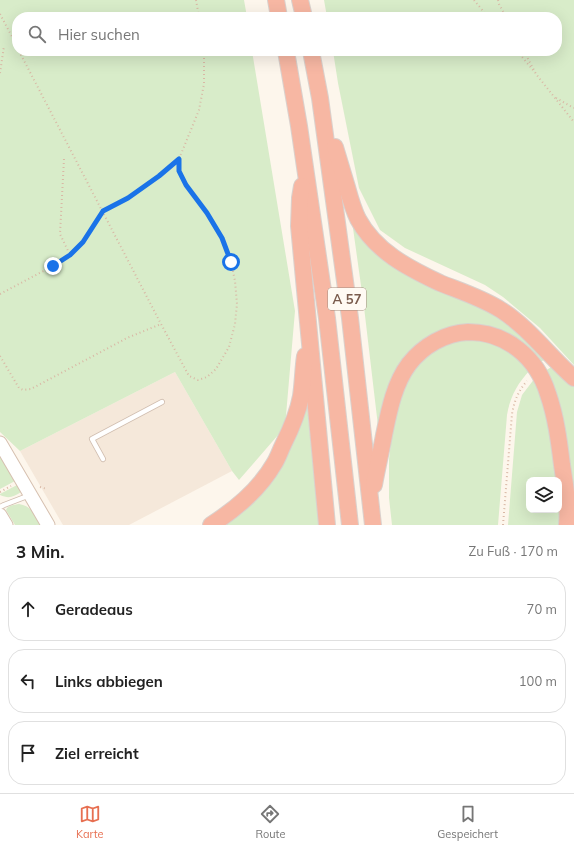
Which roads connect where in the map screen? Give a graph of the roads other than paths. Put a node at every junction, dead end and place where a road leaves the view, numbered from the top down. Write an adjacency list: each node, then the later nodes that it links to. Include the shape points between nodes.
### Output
1 (276, 0): 3 (highway)
2 (300, 0): 4 (highway)
3 (278, 12)
4 (303, 12)
5 (287, 56): 8 (highway, A 57)
6 (312, 56): 7 (highway, A 57)
7 (320, 98): 10 (highway, via 358,219 372,238 385,251 418,273 501,310 517,322); 15 (highway, A 57, via 350,318)
8 (306, 171): 9 (highway, via 300,198 299,226); 22 (highway, A 57, via 327,318)
9 (308, 318): 20 (highway, via 301,396 287,437 274,464 256,488 233,511); 21 (highway)
10 (574, 378)
11 (162, 402): 13 (lane, via 92,439)
12 (0, 443): 14 (main road)
13 (103, 459)
14 (31, 495): 16 (lane); 19 (main road)
15 (371, 500): 23 (highway, A 57); 24 (highway, via 392,401 408,364 429,344 437,340 458,333 484,333 516,346 530,359 543,382 557,428 567,504)
16 (0, 508)
17 (0, 515): 18 (main road)
18 (6, 525)
19 (48, 525)
20 (211, 525)
21 (327, 525)
22 (350, 525)
23 (373, 525)
24 (567, 525)

